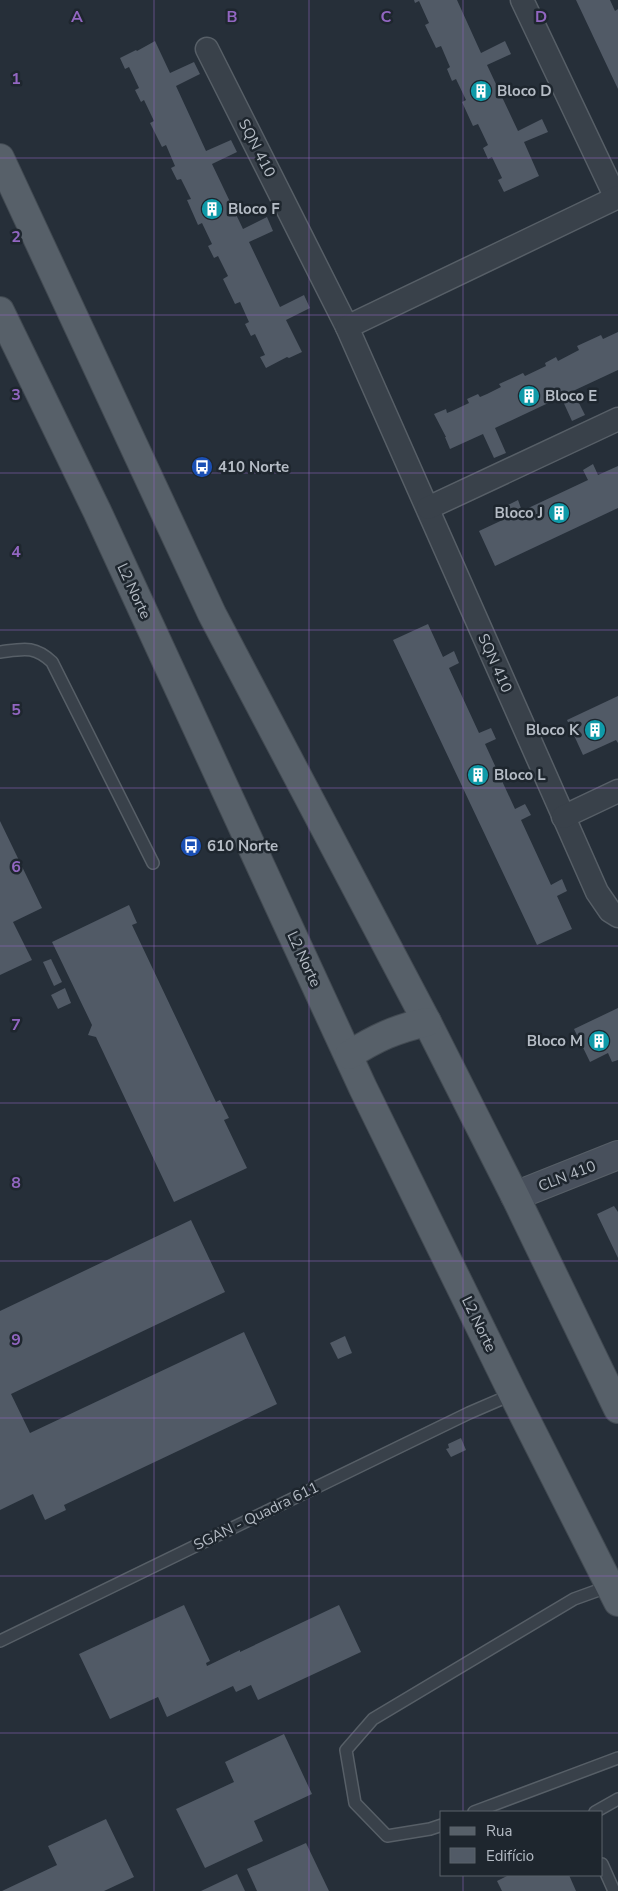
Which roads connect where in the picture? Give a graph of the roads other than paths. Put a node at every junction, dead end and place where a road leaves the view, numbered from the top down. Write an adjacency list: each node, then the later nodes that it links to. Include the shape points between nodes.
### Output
1 (522, 0): 4 (street)
2 (207, 49): 6 (street, SQN 410)
3 (0, 158): 14 (main road, via 212,614)
4 (617, 197): 6 (street)
5 (0, 311): 15 (main road, L2 Norte, via 97,511)
6 (347, 327): 8 (street, SQN 410)
7 (618, 419): 8 (street)
8 (428, 508): 11 (street, SQN 410)
9 (0, 652): 12 (lane, via 23,649 41,652 52,662)
10 (618, 791): 11 (street)
11 (563, 817): 13 (street, SQN 410, via 597,892 610,911)
12 (153, 863)
13 (618, 916)
14 (427, 1022): 15 (main road, via 378,1037); 17 (main road)
15 (349, 1055): 18 (main road, L2 Norte)
16 (618, 1155): 17 (street, CLN 410)
17 (515, 1196): 19 (main road)
18 (513, 1394): 20 (main road, L2 Norte); 21 (lane, SGAN - Quadra 611)
19 (618, 1409)
20 (614, 1594): 26 (lane, via 574,1598 373,1719 346,1750 355,1803 387,1836)
21 (0, 1641)
22 (618, 1758): 24 (lane)
23 (618, 1799): 25 (lane)
24 (477, 1811)
25 (597, 1811)
26 (440, 1825)
27 (603, 1866): 28 (lane)
28 (614, 1891)

